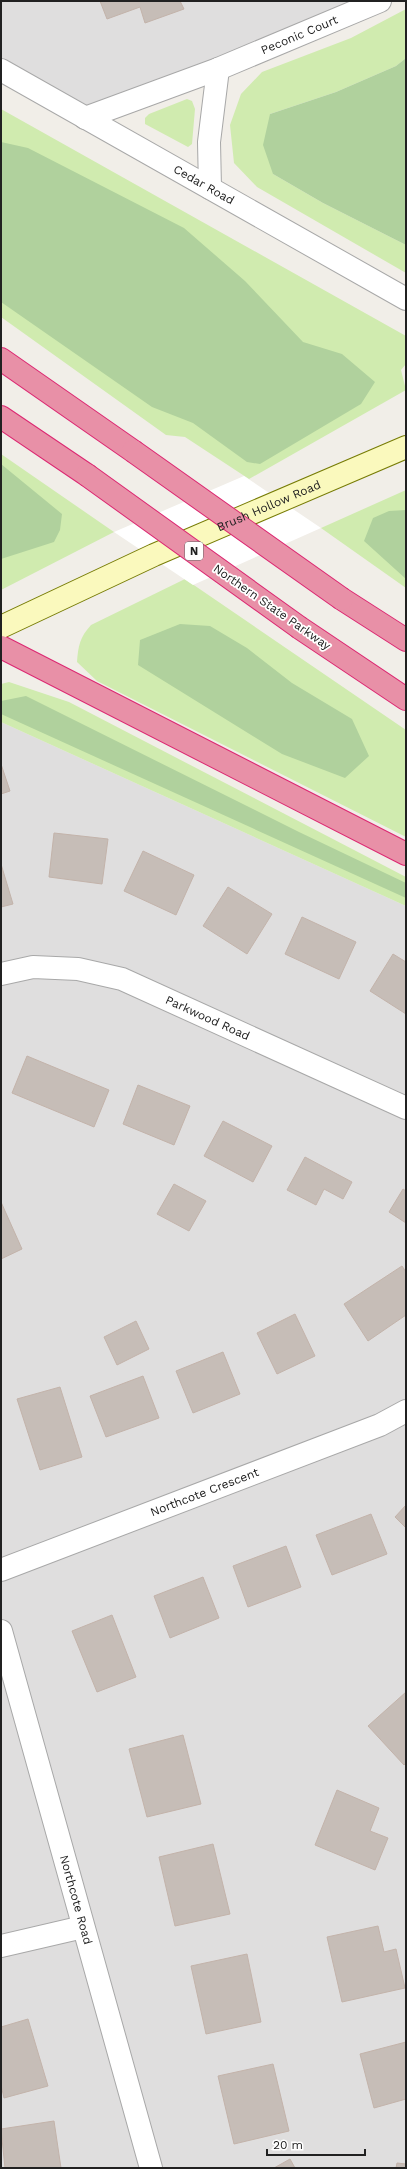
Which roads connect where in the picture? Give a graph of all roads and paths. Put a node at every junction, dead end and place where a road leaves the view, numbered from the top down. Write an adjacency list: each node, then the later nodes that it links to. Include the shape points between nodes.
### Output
1 (380, 1): 2 (street, Peconic Court)
2 (218, 69): 4 (street, Peconic Court); 5 (street, via 209,142)
3 (1, 70): 4 (street, Cedar Road)
4 (85, 118): 5 (street, Cedar Road)
5 (210, 188): 6 (street, Cedar Road)
6 (406, 299)
7 (1, 359): 10 (highway, bridge)
8 (1, 417): 15 (highway, Northern State Parkway / N, bridge, via 87,475 300,628)
9 (406, 447): 12 (main road, Brush Hollow Road, via 154,555)
10 (342, 599): 11 (highway); 13 (highway)
11 (406, 626)
12 (1, 627)
13 (406, 640)
14 (1, 647): 16 (highway)
15 (406, 699)
16 (406, 854)
17 (1, 974): 18 (street, Parkwood Road, via 33,967 78,969 122,979)
18 (406, 1108)
19 (406, 1411): 20 (street, Northcote Crescent, via 380,1425)
20 (1, 1570)
21 (1, 1631): 22 (street, Northcote Road)
22 (83, 1927): 23 (street); 24 (street, Northcote Road)
23 (1, 1946)
24 (151, 2168)

